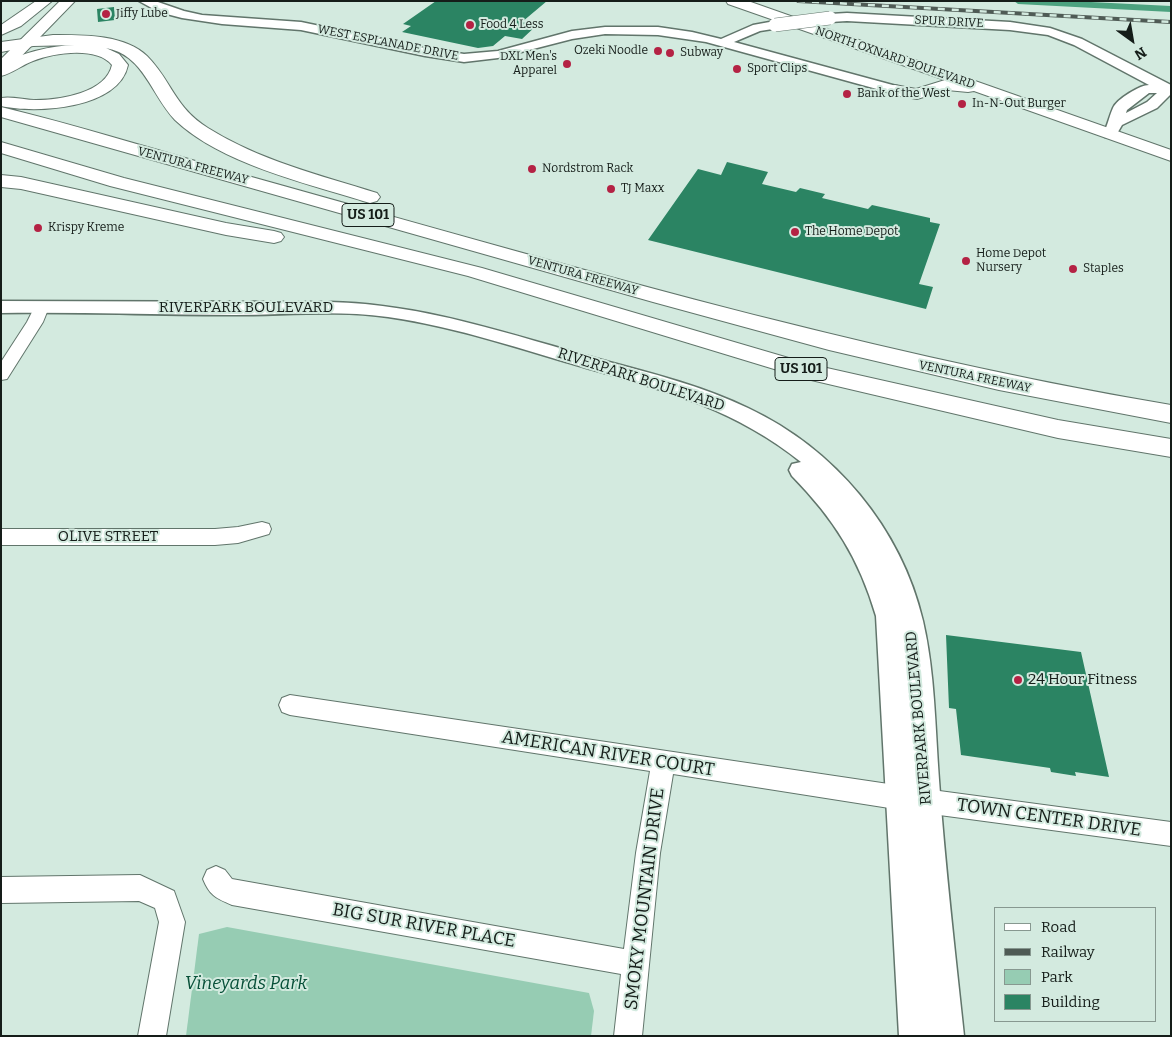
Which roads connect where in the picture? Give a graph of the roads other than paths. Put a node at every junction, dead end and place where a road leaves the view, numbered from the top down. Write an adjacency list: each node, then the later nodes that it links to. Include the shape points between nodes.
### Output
1 (46, 1): 8 (main road)
2 (78, 1): 6 (main road)
3 (145, 1): 9 (street, WEST ESPLANADE DRIVE, via 196,17 296,25 461,58 497,55 573,34 608,30 679,34)
4 (733, 1): 11 (main road, NORTH OXNARD BOULEVARD)
5 (755, 1): 18 (main road, NORTH OXNARD BOULEVARD)
6 (65, 5): 8 (main road)
7 (756, 28): 9 (street, SPUR DRIVE); 10 (street, via 750,41); 14 (street, SPUR DRIVE, bridge, via 847,16 1040,30 1078,42)
8 (8, 41): 12 (main road); 23 (main road, via 92,41 127,48 142,60 179,114 223,145 249,157 512,245)
9 (720, 43): 10 (street, WEST ESPLANADE DRIVE)
10 (770, 57): 15 (street, WEST ESPLANADE DRIVE)
11 (907, 61): 13 (main road, NORTH OXNARD BOULEVARD); 15 (main road, via 920,70 926,83 916,88)
12 (1, 69): 16 (main road, via 36,55 78,49 111,55 121,68 104,87 71,100 32,105)
13 (980, 87): 15 (main road, via 946,85 917,94); 18 (main road, NORTH OXNARD BOULEVARD)
14 (1169, 89): 18 (street, via 1138,115)
15 (895, 90)
16 (1, 101)
17 (1, 112): 23 (main road, VENTURA FREEWAY / US 101)
18 (1113, 128): 19 (main road, NORTH OXNARD BOULEVARD); 21 (main road, NORTH OXNARD BOULEVARD)
19 (1171, 140)
20 (1, 147): 24 (main road, VENTURA FREEWAY / US 101, via 117,182)
21 (1171, 156)
22 (1, 181): 24 (main road, via 226,229)
23 (558, 269): 28 (main road, VENTURA FREEWAY / US 101)
24 (475, 272): 32 (main road, VENTURA FREEWAY / US 101, via 807,371 979,412)
25 (1, 307): 26 (street, RIVERPARK BOULEVARD)
26 (38, 314): 27 (street, RIVERPARK BOULEVARD); 29 (street); 37 (street, RIVERPARK BOULEVARD, via 323,320 389,323 448,332 692,408 748,433 797,468 819,489 841,514 864,550 880,586 888,616)
27 (1, 322)
28 (920, 366): 30 (main road, via 1067,381); 31 (main road, VENTURA FREEWAY / US 101)
29 (1, 375)
30 (1171, 396)
31 (1171, 414)
32 (1171, 449)
33 (262, 529): 34 (street, OLIVE STREET, via 215,537)
34 (1, 536)
35 (290, 705): 36 (street, AMERICAN RIVER COURT)
36 (663, 762): 37 (street, AMERICAN RIVER COURT); 41 (street, SMOKY MOUNTAIN DRIVE, via 648,854)
37 (914, 800): 38 (street, TOWN CENTER DRIVE); 44 (street, RIVERPARK BOULEVARD); 45 (street, RIVERPARK BOULEVARD)
38 (1171, 834)
39 (216, 878): 41 (street, BIG SUR RIVER PLACE, via 219,884 232,892)
40 (1, 890): 42 (street, via 140,888 165,900 172,922)
41 (637, 964): 43 (street, SMOKY MOUNTAIN DRIVE)
42 (152, 1036)
43 (628, 1036)
44 (916, 1036)
45 (948, 1036)

